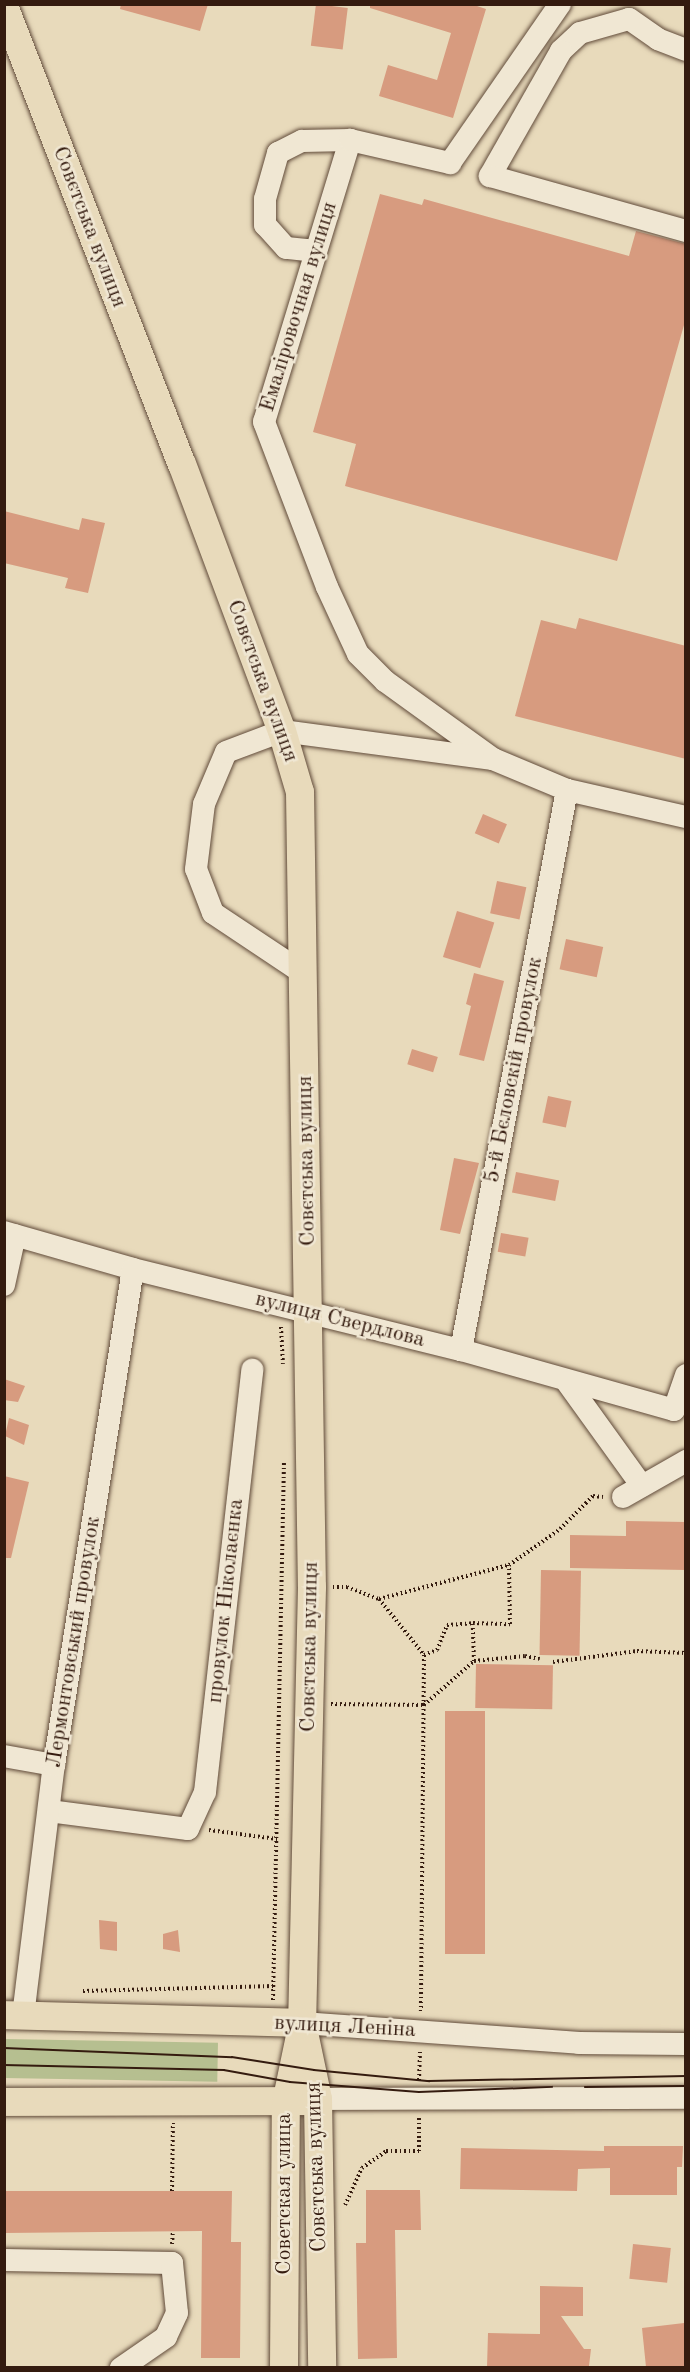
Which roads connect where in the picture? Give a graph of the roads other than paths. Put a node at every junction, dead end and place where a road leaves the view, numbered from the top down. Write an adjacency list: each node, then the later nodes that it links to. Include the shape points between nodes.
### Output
1 (560, 4): 4 (street, via 450,163)
2 (4, 6): 7 (main road, Совєтська вулиця)
3 (686, 50): 5 (street, via 658,39 629,19 580,33 561,51 490,176)
4 (350, 140): 6 (street, Емаліровочная вулиця); 6 (street, via 302,141 278,153 265,199 265,225 286,248)
5 (686, 231)
6 (316, 251): 8 (street, Емаліровочная вулиця, via 264,422 327,587 358,654 385,681)
7 (282, 731): 8 (street); 11 (main road, Совєтська вулиця, via 300,792); 11 (street, via 226,752 204,804 196,868 213,913)
8 (493, 759): 9 (street)
9 (567, 790): 10 (street); 16 (street, 5-й Бєловскій провулок)
10 (686, 817)
11 (303, 973): 15 (main road, Совєтська вулиця)
12 (10, 1234): 13 (street, вулиця Свердлова); 14 (street)
13 (133, 1269): 15 (street, вулиця Свердлова); 22 (street, Лермонтовський провулок)
14 (4, 1285)
15 (310, 1312): 16 (street, вулиця Свердлова); 25 (main road, Совєтська вулиця, via 312,1587)
16 (461, 1350): 19 (street, вулиця Свердлова)
17 (252, 1370): 23 (street, провулок Ніколаєнка, via 205,1792 188,1828)
18 (686, 1375): 19 (street, вулиця Свердлова, via 674,1410)
19 (567, 1382): 20 (street, via 633,1491)
20 (686, 1461)
21 (4, 1756): 22 (street)
22 (54, 1765): 23 (street, Лермонтовський провулок)
23 (49, 1810): 24 (street, Лермонтовський провулок)
24 (14, 2015): 25 (main road, вулиця Леніна)
25 (302, 2023): 26 (street, вулиця Леніна, via 579,2043); 28 (main road, Совєтська вулиця); 30 (main road, Советская улица)
26 (686, 2044)
27 (686, 2098): 28 (street)
28 (318, 2099): 30 (main road); 34 (main road, Совєтська вулиця)
29 (4, 2102): 30 (main road)
30 (286, 2103): 33 (main road, Советская улица)
31 (4, 2260): 32 (street, via 172,2263 177,2313 166,2337)
32 (122, 2367)
33 (284, 2367)
34 (322, 2367)

